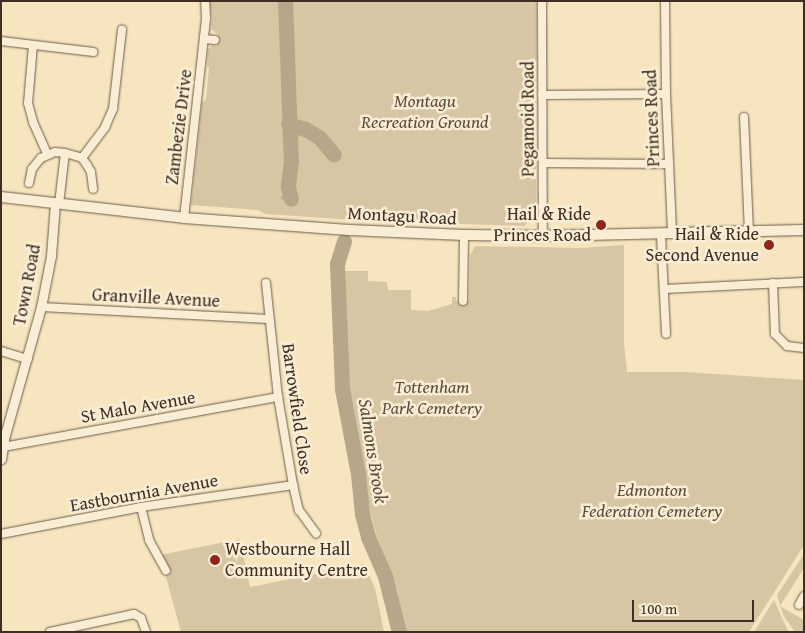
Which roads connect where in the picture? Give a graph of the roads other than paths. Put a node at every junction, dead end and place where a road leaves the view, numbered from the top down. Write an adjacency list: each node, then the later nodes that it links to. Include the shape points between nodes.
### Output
1 (205, 1): 5 (street, Zambezie Drive)
2 (542, 1): 11 (street, Pegamoid Road)
3 (665, 1): 10 (street, Princes Road)
4 (122, 30): 15 (street, via 113,109 105,127)
5 (204, 39): 6 (street); 22 (street, Zambezie Drive)
6 (215, 40)
7 (1, 41): 8 (street)
8 (33, 45): 9 (street); 14 (street, via 28,103)
9 (93, 52)
10 (666, 94): 11 (street); 17 (street, Princes Road)
11 (542, 96): 16 (street, Pegamoid Road)
12 (744, 117): 24 (street)
13 (65, 153): 14 (street); 15 (street); 21 (street)
14 (48, 154): 18 (street, via 32,169)
15 (82, 158): 19 (street, via 92,172)
16 (543, 163): 17 (street); 28 (street, Pegamoid Road)
17 (668, 164): 26 (street, Princes Road)
18 (29, 183)
19 (93, 189)
20 (1, 197): 21 (main road, Montagu Road)
21 (57, 204): 22 (main road, Montagu Road); 34 (street, Town Road)
22 (184, 218): 27 (main road, Montagu Road)
23 (804, 230): 24 (main road, Montagu Road)
24 (749, 232): 26 (main road, Montagu Road)
25 (661, 234): 26 (main road, Montagu Road); 28 (main road, Montagu Road); 32 (street)
26 (672, 234)
27 (464, 235): 28 (main road, Montagu Road); 33 (street)
28 (543, 236)
29 (804, 282): 31 (street)
30 (266, 283): 35 (street, Barrowfield Close)
31 (773, 283): 32 (street); 37 (street, via 776,334 782,344)
32 (664, 289): 36 (street)
33 (463, 301)
34 (41, 307): 35 (street, Granville Avenue); 39 (street, Town Road)
35 (269, 319): 40 (street, Barrowfield Close)
36 (666, 334)
37 (804, 348)
38 (1, 351): 39 (street)
39 (28, 359): 41 (street, Town Road)
40 (278, 397): 42 (street, St Malo Avenue); 44 (street, Barrowfield Close)
41 (3, 435): 42 (street, Town Road)
42 (3, 447): 43 (street, Town Road)
43 (1, 459)
44 (293, 484): 45 (street, Eastbournia Avenue); 46 (street, Barrowfield Close, via 299,510)
45 (141, 508): 47 (street, Eastbournia Avenue); 48 (street, via 149,540)
46 (316, 533)
47 (1, 534)
48 (166, 571)
49 (804, 596): 50 (street)
50 (798, 605)
51 (50, 632): 52 (street, via 134,614 141,618)
52 (146, 632)

